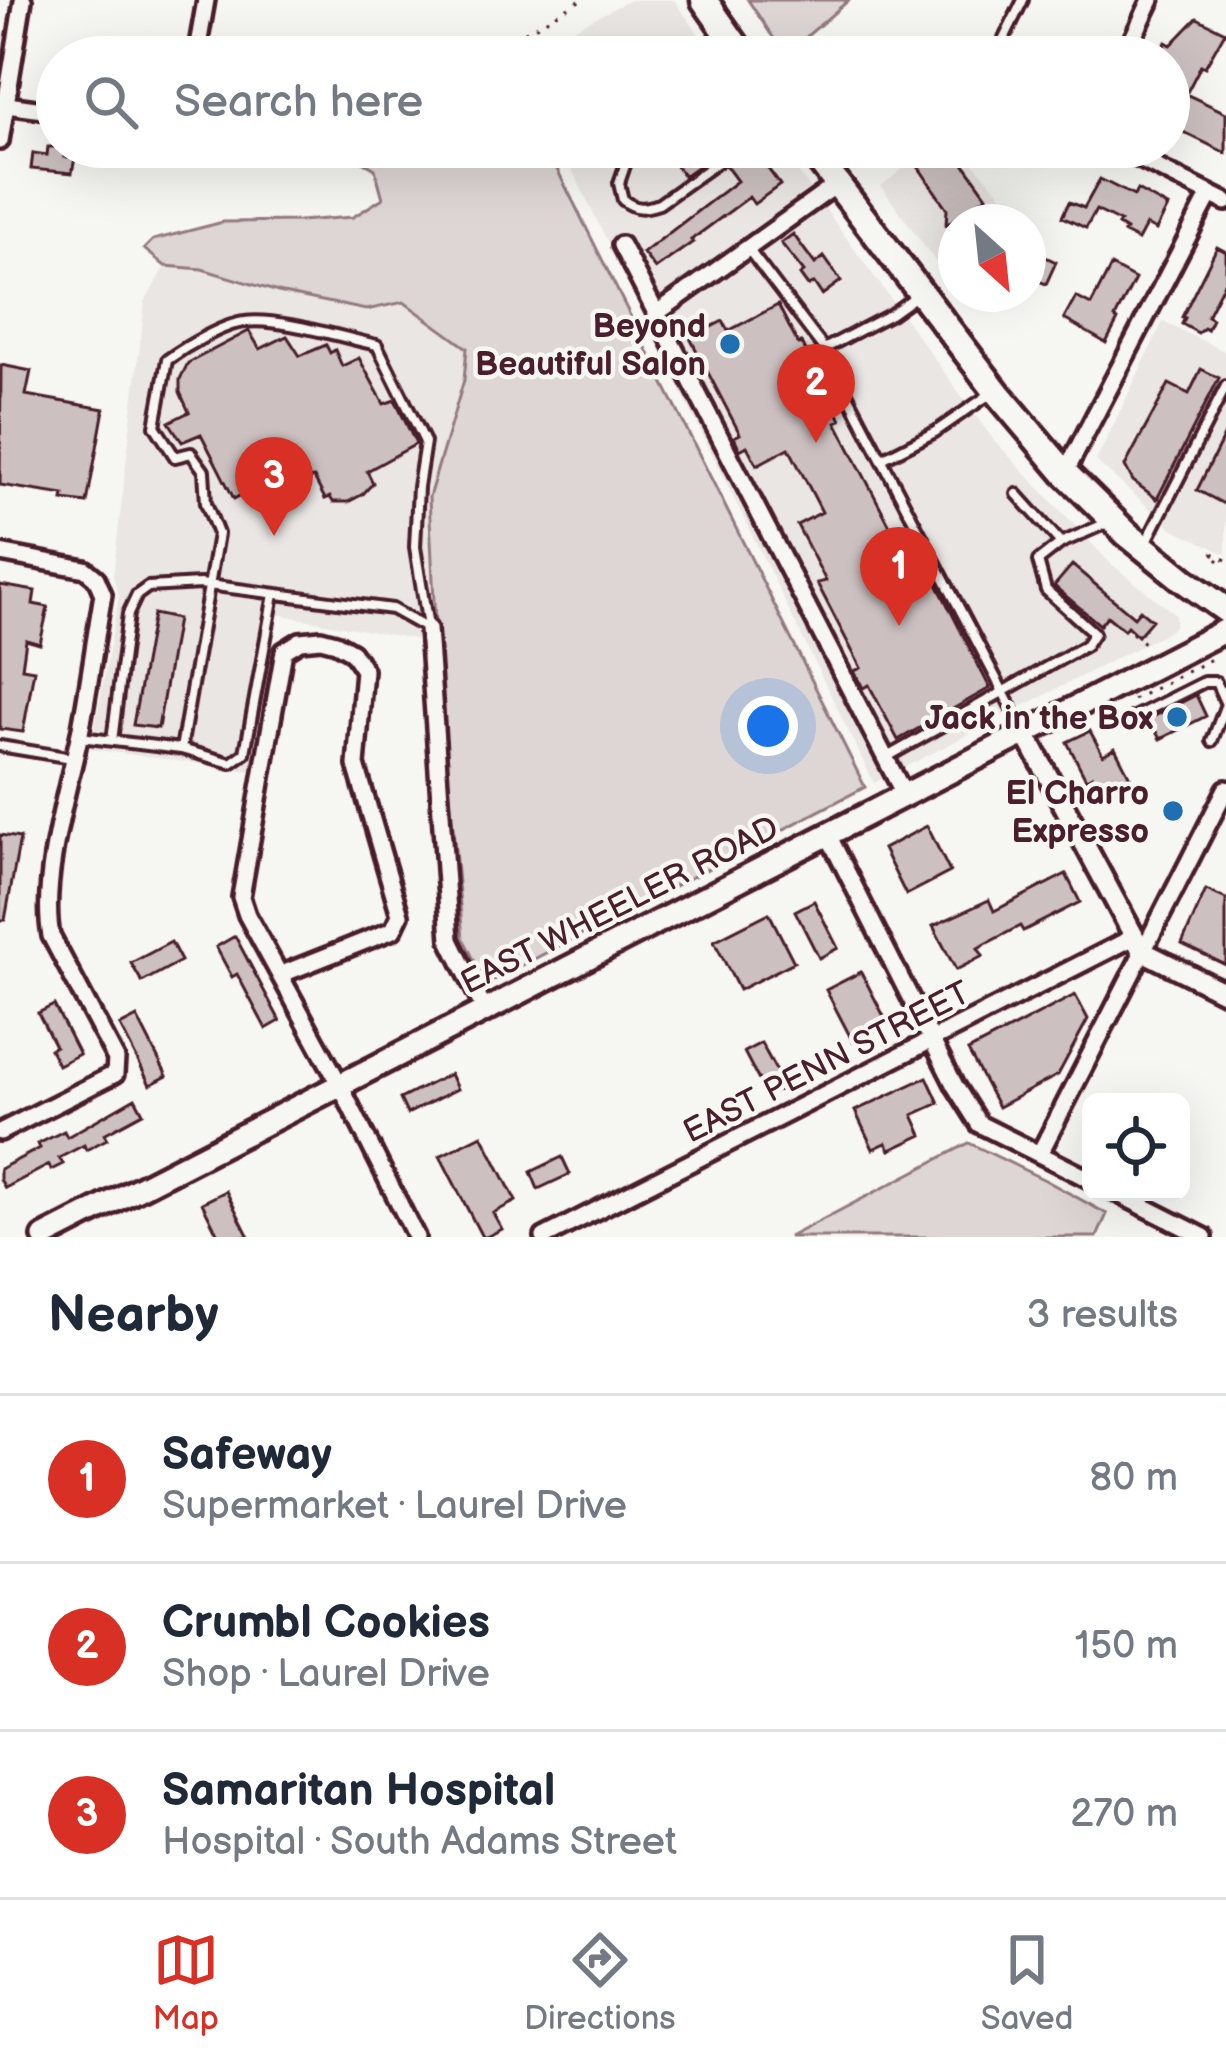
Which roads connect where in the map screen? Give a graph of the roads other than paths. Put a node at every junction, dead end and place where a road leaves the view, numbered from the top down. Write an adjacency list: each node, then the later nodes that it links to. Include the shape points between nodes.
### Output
1 (23, 0): 10 (street)
2 (206, 0): 6 (street)
3 (704, 0): 7 (main road)
4 (1023, 0): 8 (lane)
5 (1151, 0): 9 (street)
6 (200, 36)
7 (725, 36)
8 (1006, 36)
9 (1134, 36)
10 (3, 105): 11 (street); 12 (street)
11 (36, 109)
12 (0, 141)
13 (624, 168): 14 (lane, via 619,183 633,208 659,204)
14 (710, 168)
15 (824, 168): 17 (main road)
16 (1158, 168): 18 (street)
17 (836, 184): 21 (street); 22 (main road)
18 (1210, 194): 19 (street); 28 (street)
19 (1226, 202)
20 (621, 245): 23 (street)
21 (748, 248): 23 (street); 24 (lane)
22 (920, 293): 24 (lane); 25 (main road)
23 (657, 313): 49 (street)
24 (824, 349): 27 (lane)
25 (995, 390): 27 (lane); 28 (main road)
26 (1224, 393): 32 (lane)
27 (882, 459): 39 (lane)
28 (1065, 473): 30 (main road)
29 (1017, 494): 31 (lane)
30 (1112, 520): 31 (lane); 32 (main road)
31 (1061, 543): 39 (lane, via 1038,561 1046,590 1094,633)
32 (1144, 548): 36 (main road)
33 (0, 554): 43 (street, via 85,569 103,594)
34 (208, 586): 35 (lane); 37 (lane, via 218,534 204,471 191,453 175,457 155,426 167,360 244,322 283,325 377,345 425,442 415,547); 45 (lane, via 148,586 137,595); 47 (lane)
35 (274, 595): 37 (lane, via 392,609); 47 (lane, via 245,753 231,763)
36 (1226, 610)
37 (428, 629): 56 (street, via 450,940)
38 (1226, 630): 42 (main road, EAST WHEELER ROAD)
39 (1004, 692): 42 (lane); 49 (lane)
40 (1226, 704): 41 (lane, via 1216,682 1204,682); 44 (lane)
41 (1124, 722)
42 (1024, 733): 51 (main road, EAST WHEELER ROAD); 53 (street)
43 (79, 737): 45 (lane); 48 (street)
44 (1212, 740)
45 (112, 741): 47 (lane)
46 (0, 746): 48 (lane)
47 (181, 749)
48 (73, 758): 59 (street, via 47,916 116,1059 115,1074)
49 (886, 758): 51 (street)
50 (1226, 789): 53 (street)
51 (904, 794): 52 (main road, EAST WHEELER ROAD)
52 (827, 833): 56 (main road, EAST WHEELER ROAD); 57 (street)
53 (1138, 944): 55 (street); 57 (street, EAST PENN STREET); 60 (street)
54 (282, 974): 54 (street, via 241,897 284,651 321,639 352,652 364,670 356,765 400,916 393,930); 58 (street)
55 (1226, 993)
56 (485, 1011): 58 (main road, EAST WHEELER ROAD)
57 (932, 1041): 60 (street, via 979,1124); 65 (street, EAST PENN STREET)
58 (340, 1084): 63 (main road, EAST WHEELER ROAD); 64 (street)
59 (0, 1132)
60 (1040, 1154): 61 (street)
61 (1082, 1175)
62 (1132, 1201): 66 (street)
63 (44, 1237)
64 (416, 1237)
65 (544, 1237)
66 (1204, 1237)

